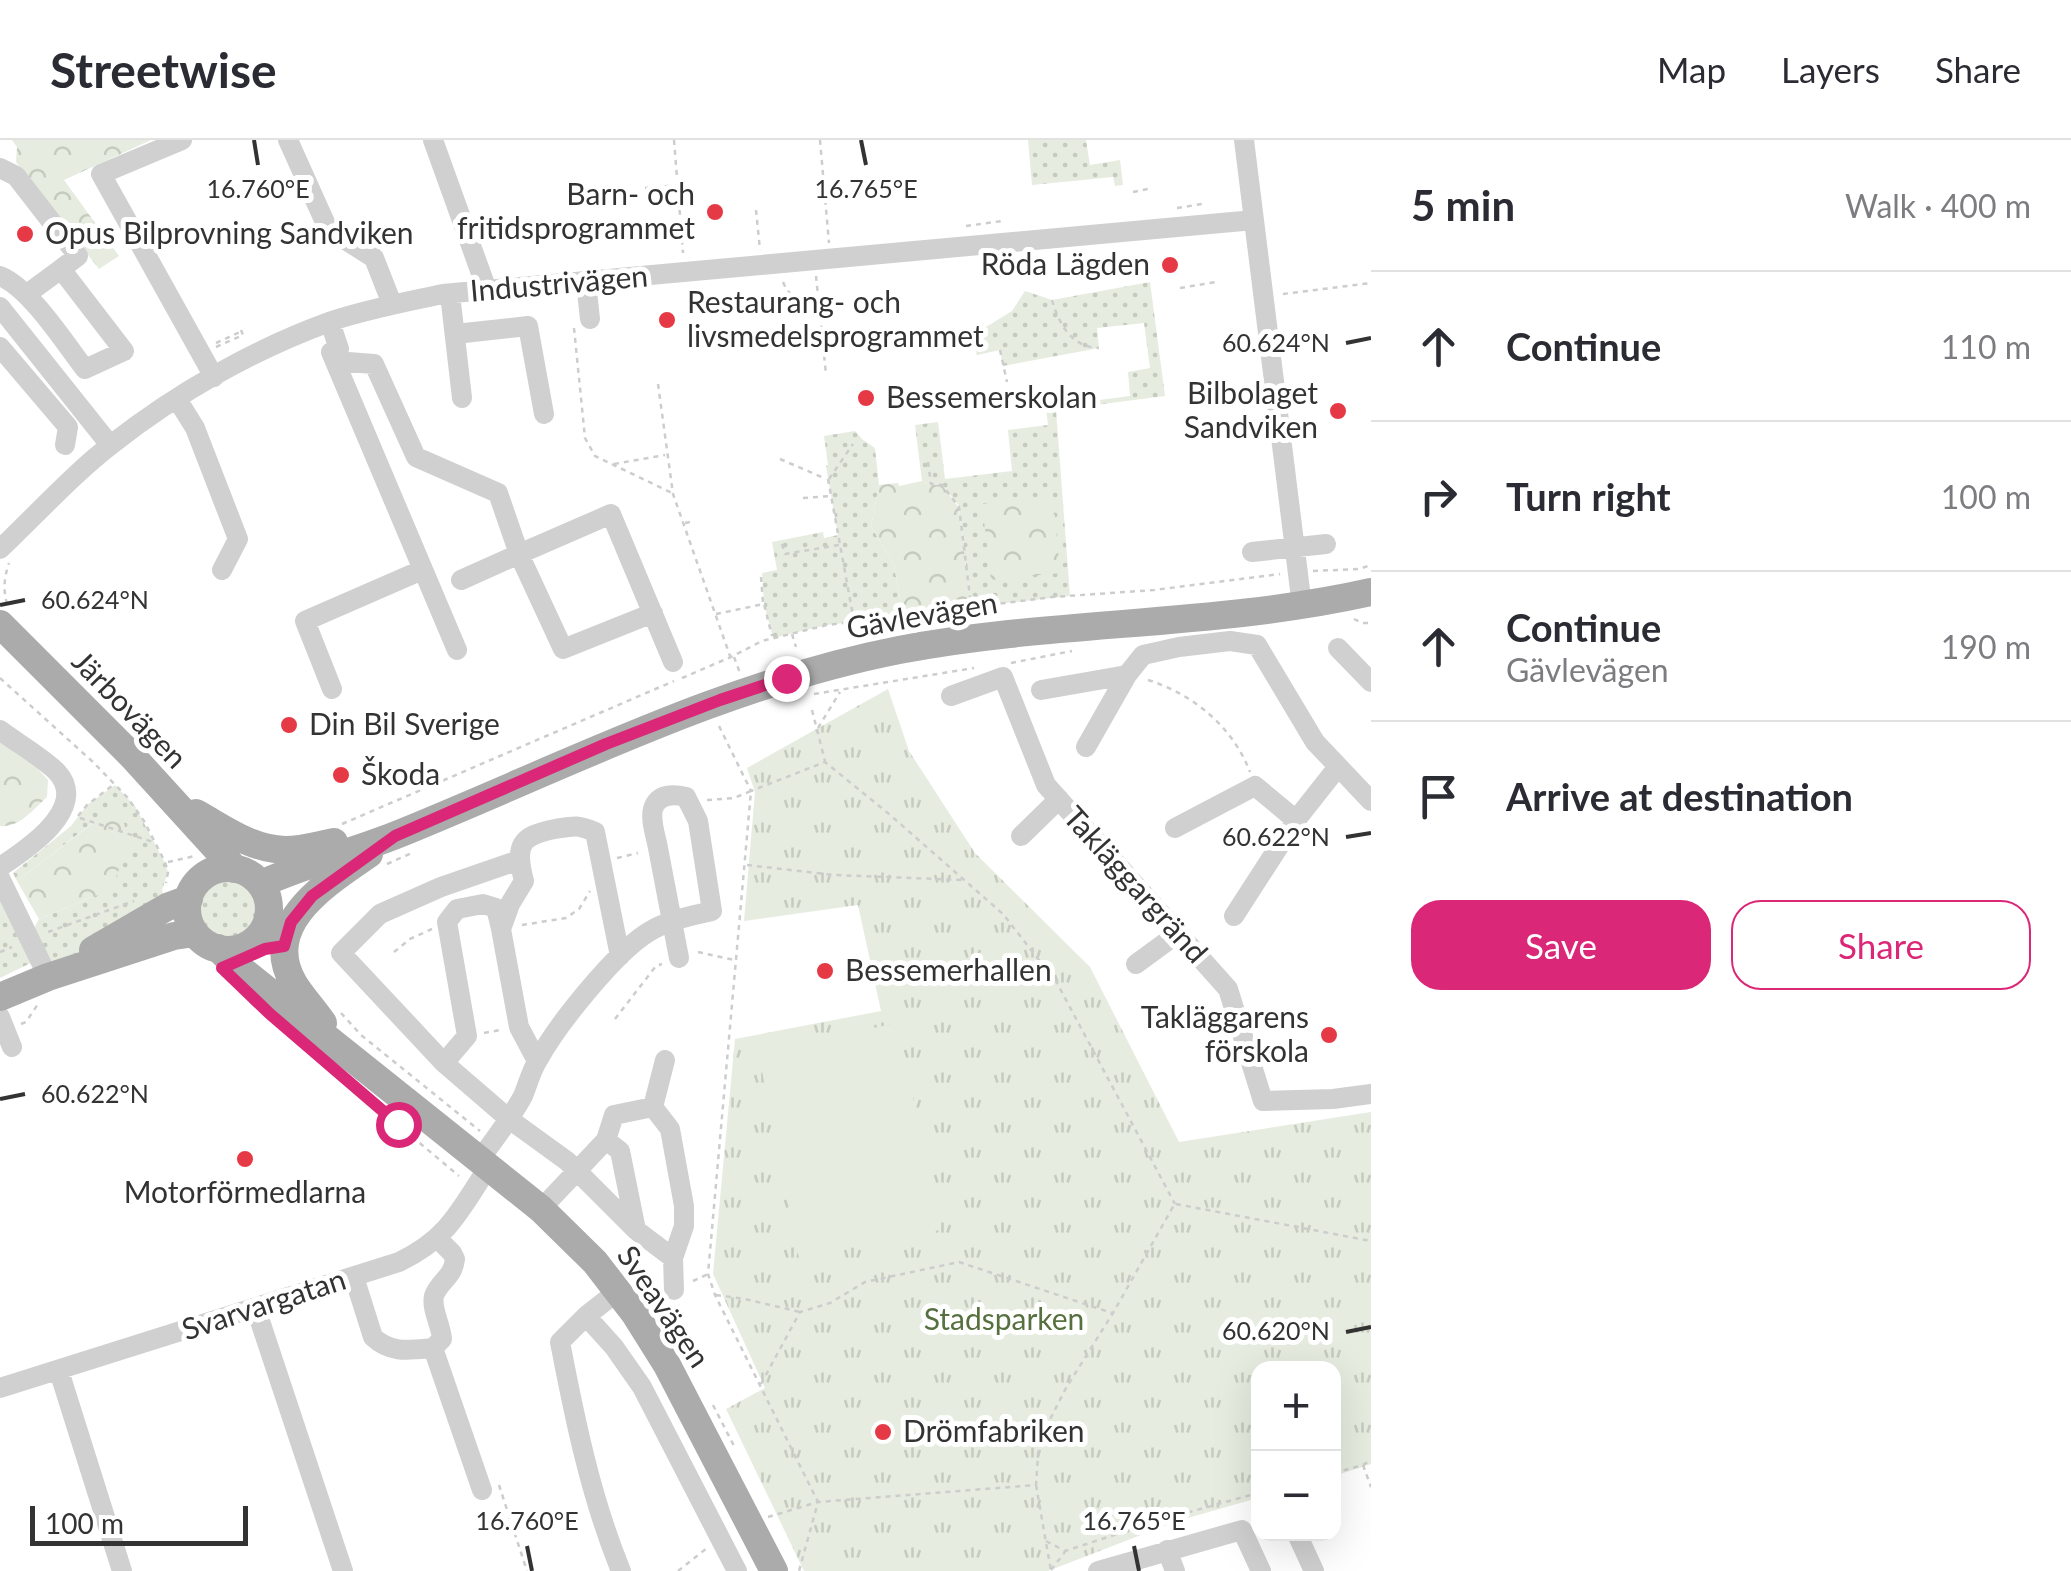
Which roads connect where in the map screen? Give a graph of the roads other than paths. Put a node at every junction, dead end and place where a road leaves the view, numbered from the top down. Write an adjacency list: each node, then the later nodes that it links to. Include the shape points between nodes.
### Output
1 (182, 140): 21 (street, via 101,174 208,349)
2 (288, 140): 13 (street, via 328,229 374,258)
3 (434, 140): 10 (street)
4 (1244, 140): 6 (street)
5 (0, 168): 7 (street, via 16,176 78,256)
6 (1254, 220): 9 (street, Industrivägen); 28 (street)
7 (61, 270): 11 (street); 11 (street, via 124,350 85,369)
8 (0, 276): 11 (street)
9 (586, 282): 10 (street, Industrivägen); 15 (street)
10 (487, 290): 12 (street, Industrivägen)
11 (26, 294)
12 (450, 294): 13 (street, Industrivägen); 17 (street)
13 (392, 304): 16 (street, Industrivägen)
14 (0, 307): 18 (street)
15 (582, 318)
16 (330, 322): 20 (street, via 339,349 331,352); 21 (street, Industrivägen)
17 (455, 334): 22 (street); 24 (street, via 528,326)
18 (22, 336): 19 (street); 26 (street)
19 (2, 350): 25 (street, via 68,427)
20 (335, 361): 31 (street, via 374,364 416,457 498,493); 33 (street)
21 (214, 377): 23 (street, Industrivägen)
22 (462, 398)
23 (177, 399): 26 (street, Industrivägen); 32 (street, via 238,539)
24 (544, 414)
25 (65, 445)
26 (110, 445): 30 (street, Industrivägen)
27 (1326, 544): 28 (street)
28 (1294, 548): 29 (street); 36 (street)
29 (1252, 552)
30 (6, 554)
31 (519, 554): 34 (street); 37 (street, via 563,650); 37 (street, via 612,514)
32 (222, 570)
33 (422, 570): 40 (street); 44 (street, via 305,622)
34 (460, 580)
35 (1371, 592): 36 (main road, Gävlevägen)
36 (1302, 606): 56 (main road, Gävlevägen, via 984,636 843,663 590,750)
37 (653, 613): 41 (street)
38 (0, 625): 50 (main road, Järbovägen)
39 (1338, 648): 43 (street)
40 (457, 650)
41 (674, 662)
42 (1128, 676): 45 (street); 48 (street); 49 (street, via 1143,655 1230,642 1257,645)
43 (1371, 682)
44 (332, 688)
45 (1041, 690)
46 (951, 696): 51 (street, Takläggargränd, via 1003,677 1046,785)
47 (0, 730): 58 (street, via 58,773 66,800 54,824)
48 (1086, 747)
49 (1337, 768): 52 (street); 53 (street)
50 (170, 798): 56 (main road, via 268,848); 59 (main road, Järbovägen); 60 (main road, Järbovägen)
51 (1059, 800): 55 (street); 68 (street, Takläggargränd)
52 (1371, 801)
53 (1296, 820): 54 (street, via 1256,786); 64 (street)
54 (1174, 828)
55 (1021, 836)
56 (403, 844): 62 (main road, Gävlevägen); 67 (main road, Gävlevägen, via 282,902); 75 (main road, via 312,896 287,934 293,982)
57 (518, 860): 66 (street, via 524,881); 70 (street, via 532,834 580,825 594,832); 78 (street, via 380,914 342,953)
58 (0, 867)
59 (235, 868): 60 (main road); 62 (main road)
60 (205, 875): 63 (main road, Gävlevägen)
61 (0, 878): 73 (street)
62 (261, 884): 67 (main road, via 268,904)
63 (175, 895): 69 (main road); 73 (main road, Gävlevägen)
64 (1234, 916)
65 (672, 921): 65 (street, Svarvargatan, via 712,911 698,822 686,797 670,794 652,812); 70 (street, Svarvargatan); 71 (street)
66 (501, 929): 77 (street, via 519,1027); 78 (street, via 496,908 483,904 457,908 447,922 468,1036)
67 (259, 931): 69 (main road, Gävlevägen, via 236,948); 75 (main road, Sveavägen, via 256,953)
68 (1177, 934): 72 (street); 79 (street, Takläggargränd, via 1228,990 1263,1101)
69 (206, 940): 73 (main road, Gävlevägen, via 174,936); 75 (main road, Sveavägen)
70 (620, 956): 77 (street, Svarvargatan)
71 (679, 958)
72 (1136, 964)
73 (45, 987): 74 (main road, Gävlevägen)
74 (0, 997)
75 (344, 1053): 83 (main road, Sveavägen)
76 (665, 1060): 80 (street)
77 (537, 1061): 81 (street, Svarvargatan)
78 (444, 1064): 81 (street)
79 (1371, 1094)
80 (653, 1107): 82 (street, via 614,1116); 88 (street, via 670,1129 684,1206)
81 (509, 1119): 83 (street, Svarvargatan); 84 (street)
82 (606, 1140): 84 (street); 86 (street, via 620,1150)
83 (481, 1171): 85 (main road, Sveavägen); 87 (street, Svarvargatan)
84 (578, 1172): 85 (street); 86 (street)
85 (542, 1209): 90 (main road, Sveavägen)
86 (636, 1230): 88 (street)
87 (438, 1239): 89 (street, Svarvargatan); 94 (street, via 455,1259 433,1298 442,1338)
88 (673, 1258): 91 (street)
89 (354, 1277): 92 (street, Svarvargatan); 94 (street, via 372,1337 397,1350)
90 (618, 1290): 93 (street); 98 (main road, Sveavägen, via 667,1365)
91 (674, 1290)
92 (256, 1309): 95 (street, Svarvargatan); 102 (street)
93 (586, 1316): 98 (street, via 614,1346); 103 (street, via 560,1342 593,1492)
94 (433, 1348): 97 (street)
95 (59, 1370): 96 (street, Svarvargatan); 101 (street)
96 (0, 1388)
97 (488, 1482)
98 (734, 1531): 104 (street); 105 (main road, Sveavägen)
99 (1299, 1541): 109 (street)
100 (1167, 1550): 106 (street); 107 (street); 108 (street, via 1242,1530)
101 (122, 1571)
102 (342, 1571)
103 (621, 1571)
104 (737, 1571)
105 (774, 1571)
106 (1098, 1571)
107 (1175, 1571)
108 (1261, 1571)
109 (1314, 1571)

